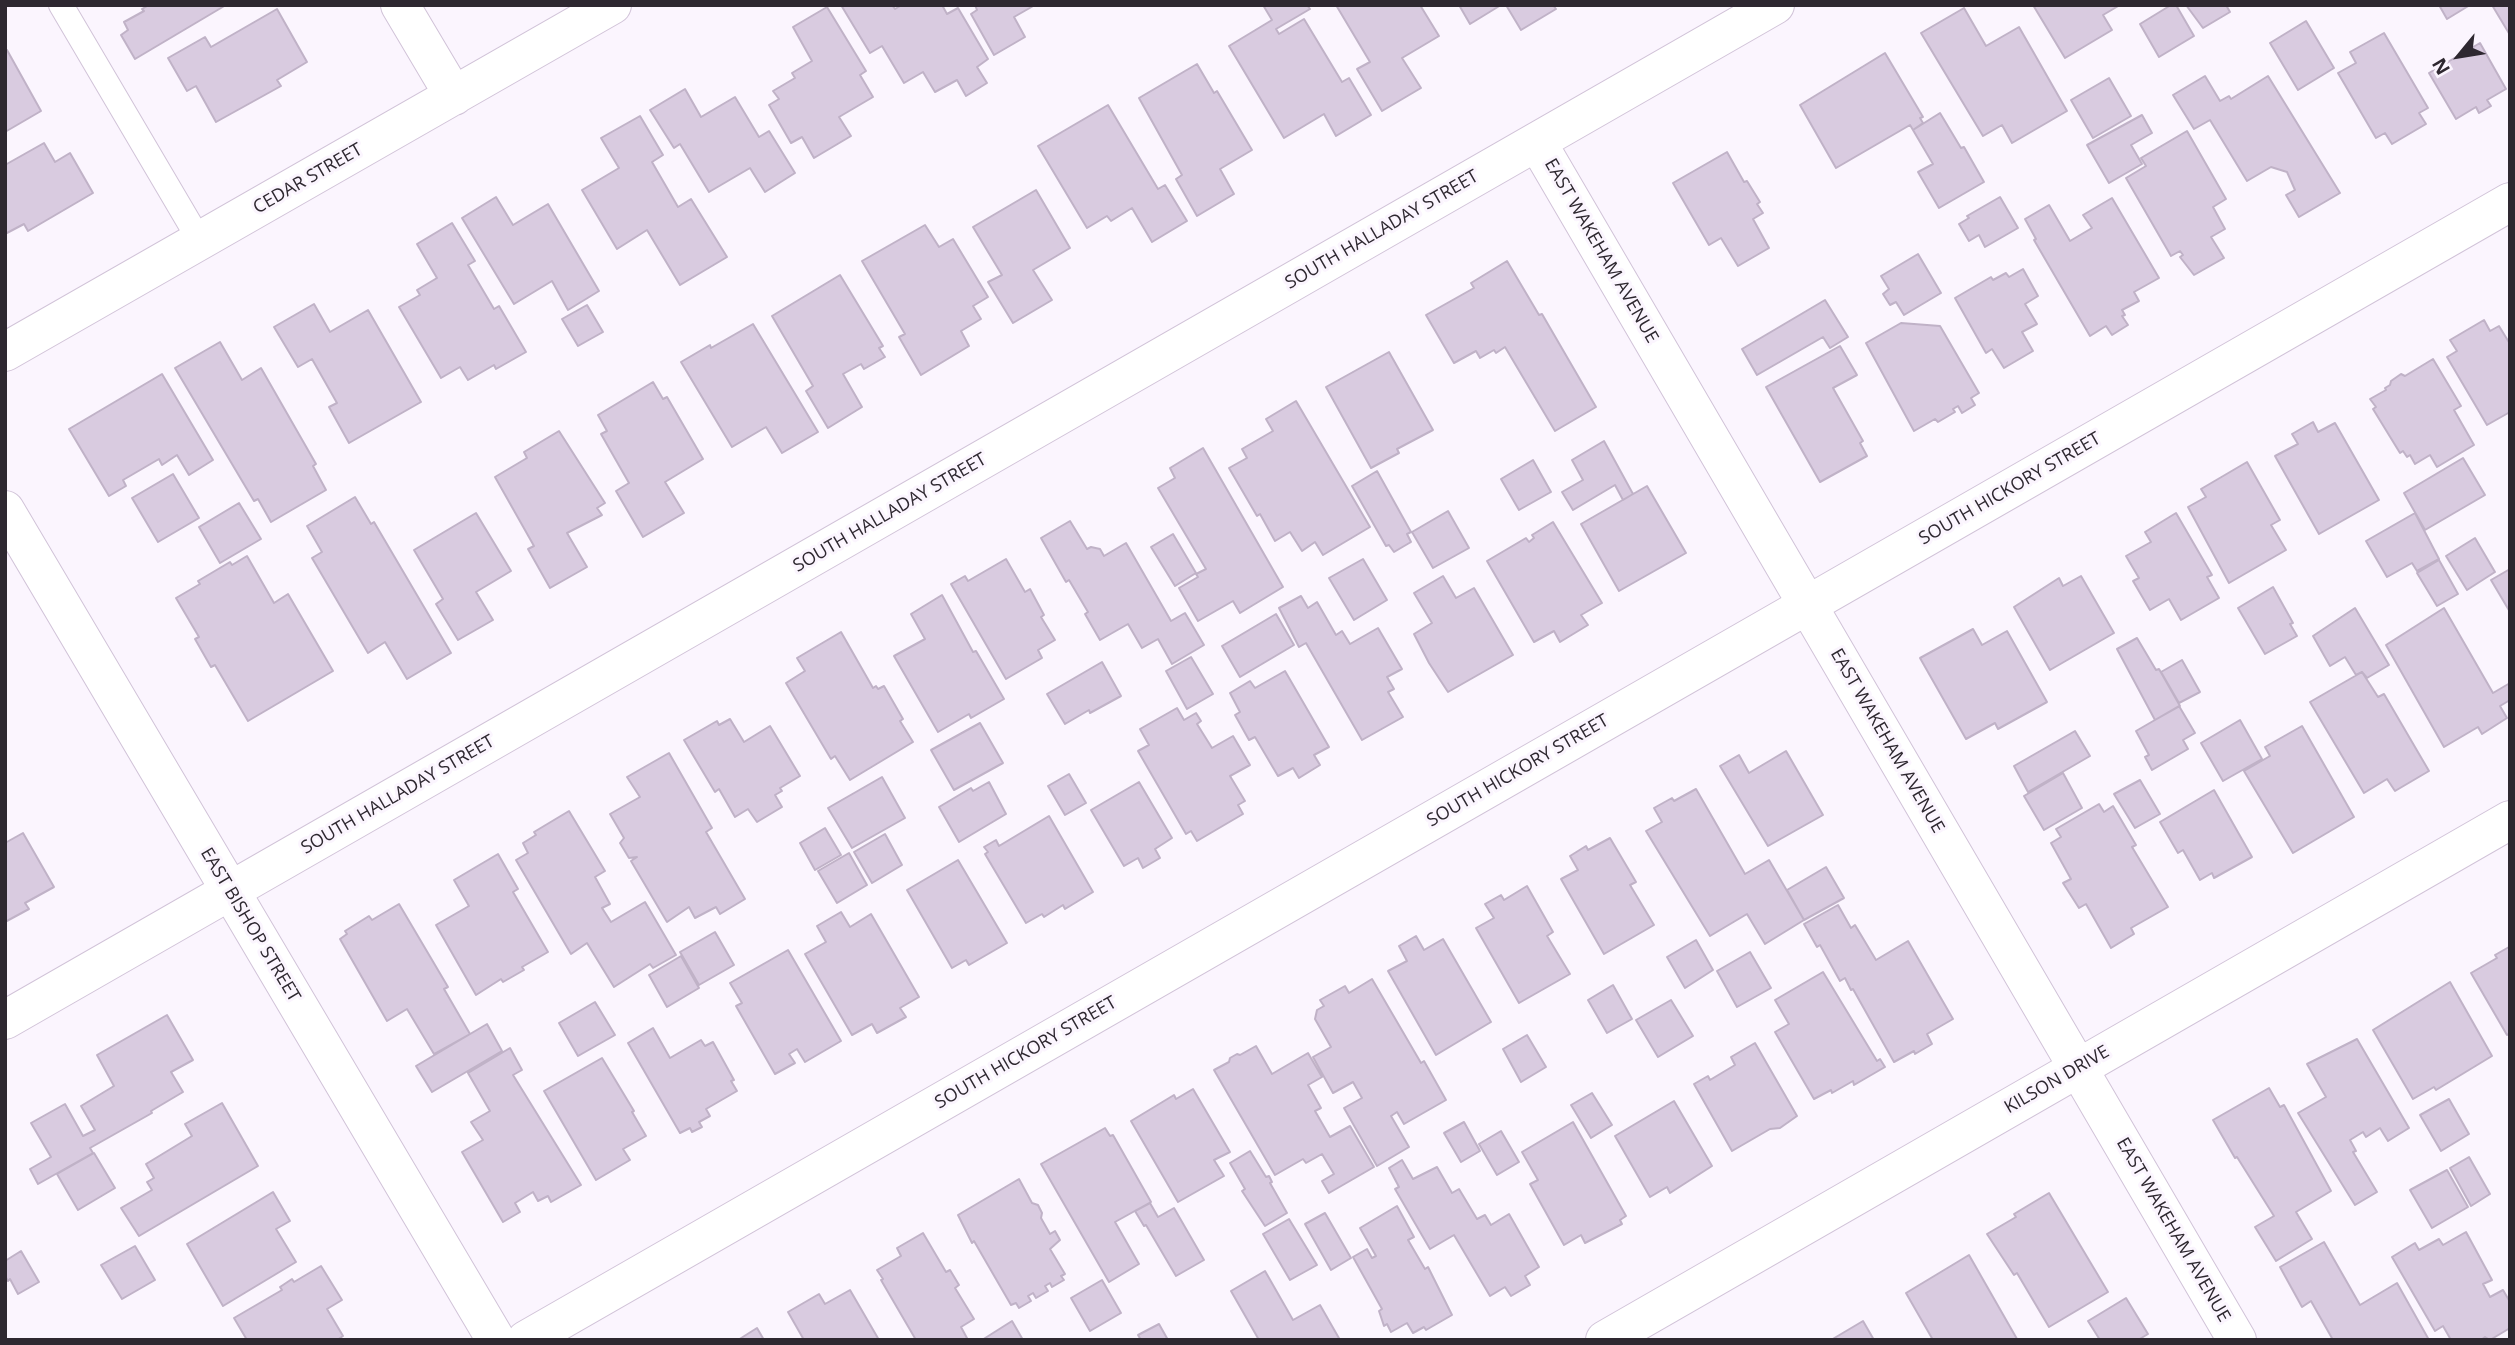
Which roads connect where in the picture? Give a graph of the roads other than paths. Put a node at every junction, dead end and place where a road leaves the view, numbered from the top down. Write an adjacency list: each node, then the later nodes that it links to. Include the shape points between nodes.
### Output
1 (61, 5): 8 (lane)
2 (400, 5): 5 (street)
3 (612, 5): 5 (street, CEDAR STREET)
4 (1775, 5): 6 (street, SOUTH HALLADAY STREET)
5 (454, 96): 8 (street, CEDAR STREET)
6 (1537, 142): 11 (street, EAST WAKEHAM AVENUE); 13 (street, SOUTH HALLADAY STREET)
7 (2510, 202): 11 (street, SOUTH HICKORY STREET)
8 (200, 241): 9 (street, CEDAR STREET)
9 (5, 352)
10 (5, 510): 13 (street, EAST BISHOP STREET)
11 (1807, 604): 15 (street, EAST WAKEHAM AVENUE); 17 (street, SOUTH HICKORY STREET)
12 (2510, 820): 15 (street, KILSON DRIVE)
13 (230, 891): 14 (street, SOUTH HALLADAY STREET); 16 (street, EAST BISHOP STREET)
14 (5, 1020)
15 (2078, 1068): 18 (street, KILSON DRIVE); 19 (street, EAST WAKEHAM AVENUE)
16 (496, 1340)
17 (526, 1340)
18 (1605, 1340)
19 (2237, 1340)

